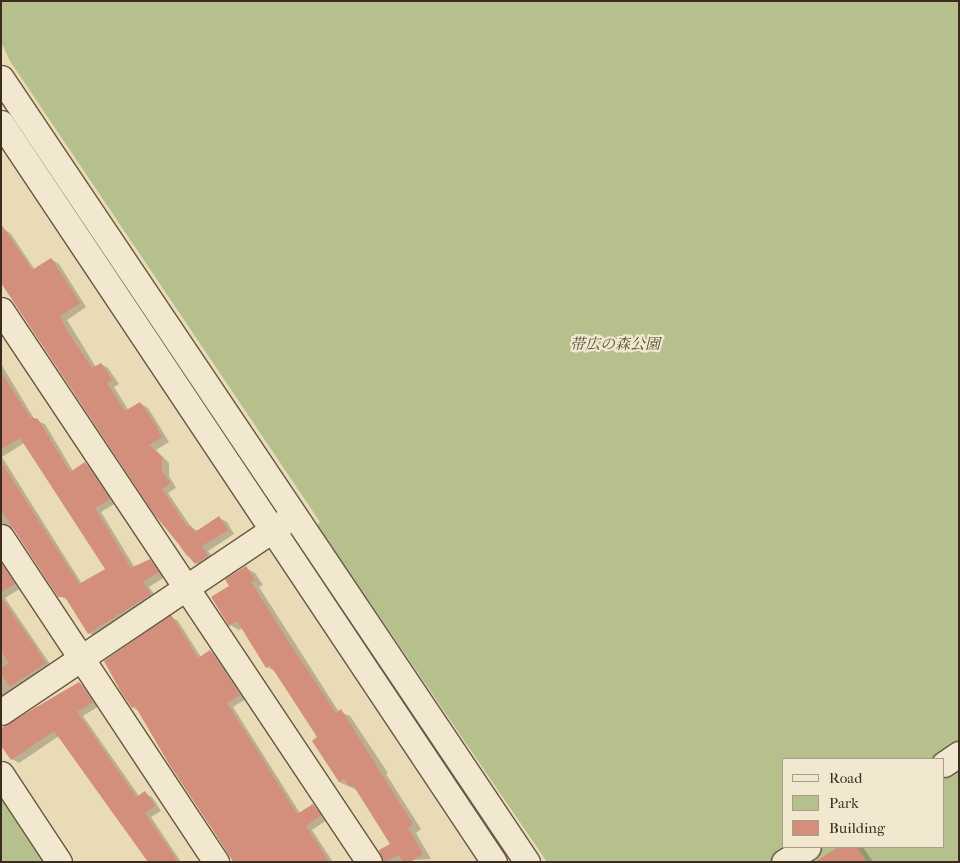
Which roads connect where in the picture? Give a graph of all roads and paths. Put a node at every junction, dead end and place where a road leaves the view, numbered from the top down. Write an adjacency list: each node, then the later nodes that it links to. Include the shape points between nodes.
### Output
1 (1, 78): 4 (street)
2 (1, 123): 5 (street)
3 (1, 310): 7 (street)
4 (295, 514): 5 (street); 18 (street)
5 (272, 530): 7 (street); 17 (street)
6 (1, 537): 8 (street)
7 (187, 587): 8 (street); 16 (street)
8 (81, 659): 9 (street); 15 (street)
9 (1, 712)
10 (959, 754): 11 (street)
11 (945, 763)
12 (1, 774): 14 (street)
13 (806, 848): 19 (street)
14 (59, 862)
15 (216, 862)
16 (369, 862)
17 (494, 862)
18 (527, 862)
19 (784, 862)

